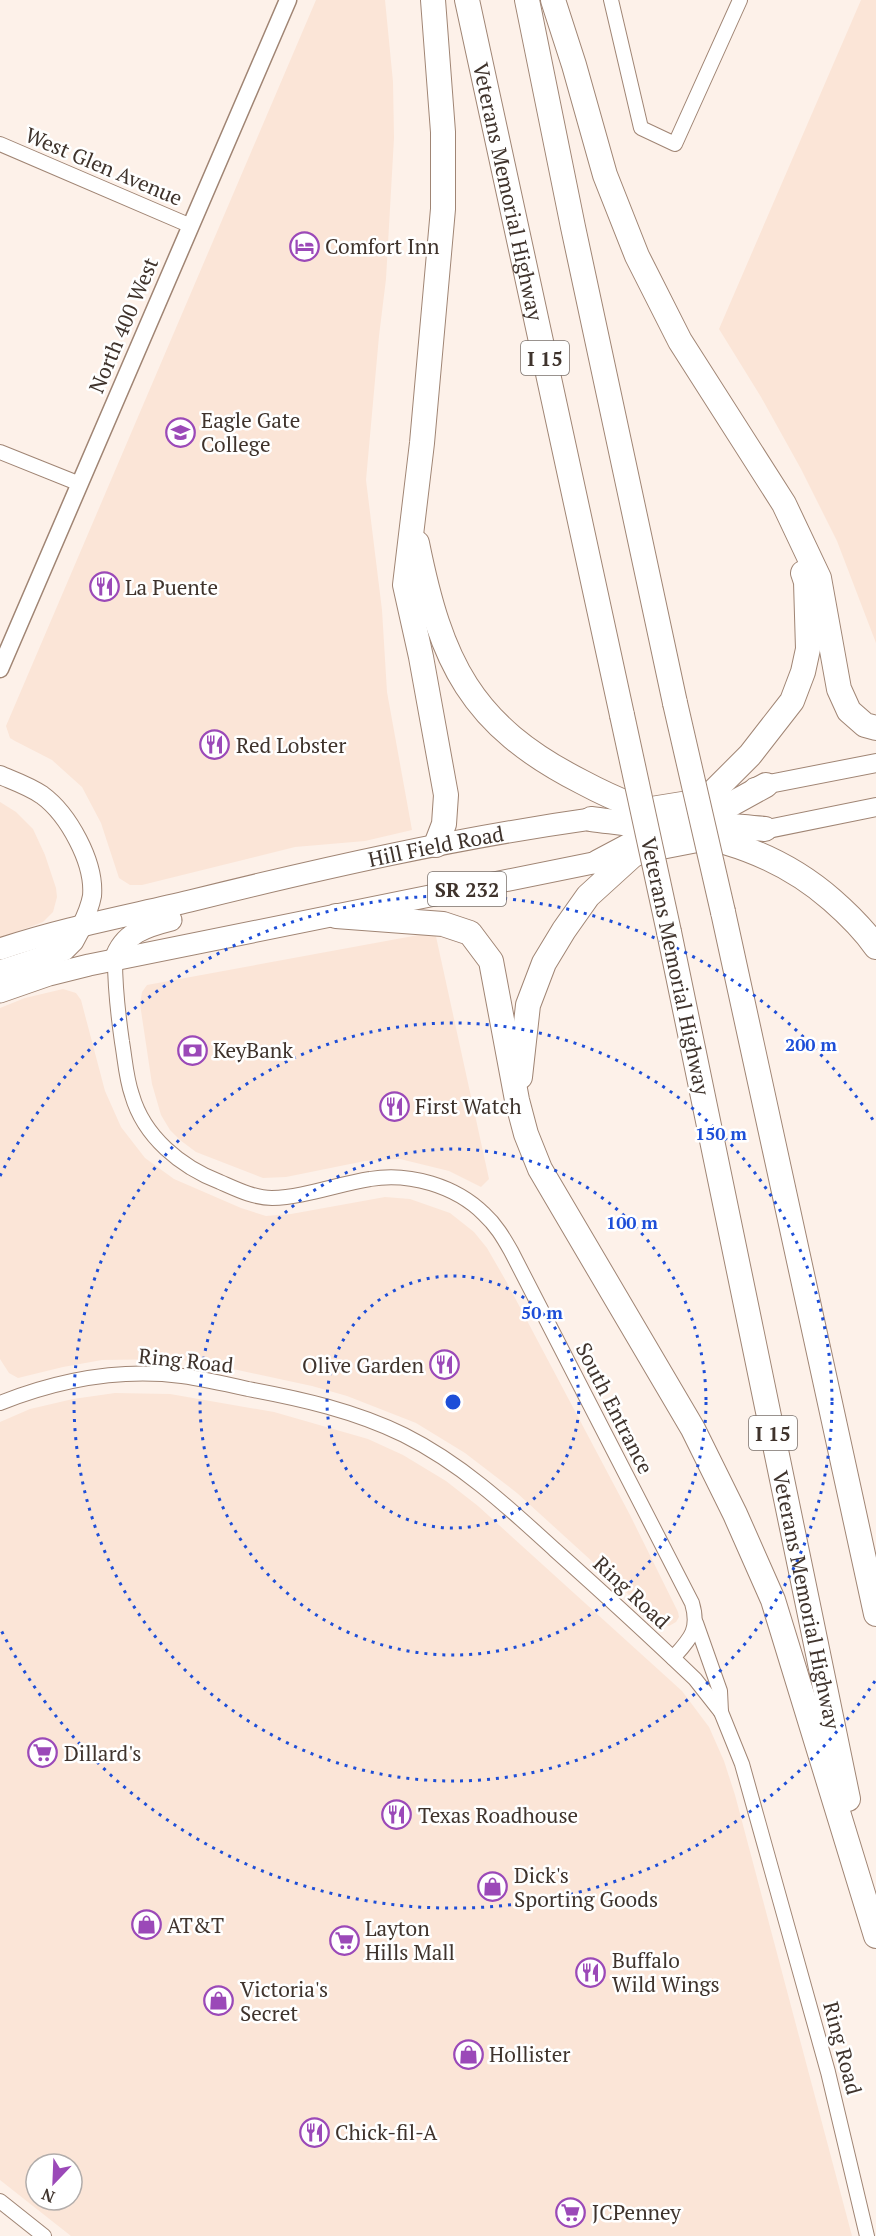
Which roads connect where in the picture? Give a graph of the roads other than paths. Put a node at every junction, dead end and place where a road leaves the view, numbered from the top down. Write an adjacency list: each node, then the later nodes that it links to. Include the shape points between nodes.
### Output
1 (288, 0): 9 (street, North 400 West)
2 (433, 0): 13 (highway, via 443,132 443,209)
3 (467, 0): 43 (highway, Veterans Memorial Highway / I 15, bridge, via 669,932)
4 (527, 0): 39 (highway, I 15, bridge, via 675,703)
5 (553, 0): 12 (highway, via 604,175 637,256 680,341)
6 (611, 0): 7 (street, via 641,128 675,144)
7 (740, 0)
8 (0, 144): 9 (street, West Glen Avenue)
9 (191, 226): 11 (street, North 400 West)
10 (0, 452): 11 (street)
11 (80, 484): 14 (street, North 400 West)
12 (784, 504): 15 (highway, via 819,578 839,689 849,711 865,725); 19 (highway, via 806,582 808,649 803,672 792,701 771,729)
13 (414, 523): 21 (highway, via 428,593 445,647 481,706 508,735 540,759); 26 (highway, via 405,585 446,795 445,818)
14 (0, 669)
15 (876, 728)
16 (876, 763): 18 (main road, Hill Field Road / SR 232)
17 (0, 775): 31 (main road, via 41,794 70,825 84,854 92,890)
18 (766, 784): 19 (main road, Hill Field Road / SR 232); 23 (highway)
19 (708, 797): 21 (main road, Hill Field Road / SR 232); 23 (highway)
20 (876, 807): 24 (main road, SR 232)
21 (640, 808): 22 (main road, Hill Field Road / SR 232); 23 (highway)
22 (591, 819): 23 (highway); 26 (main road, Hill Field Road / SR 232)
23 (680, 825): 24 (highway); 25 (highway); 27 (highway); 28 (highway)
24 (765, 829): 25 (main road, SR 232)
25 (719, 839): 27 (main road, SR 232); 32 (highway, via 770,858 810,881)
26 (436, 844): 29 (main road, Hill Field Road / SR 232)
27 (632, 856): 28 (main road, SR 232); 37 (highway, via 588,896 544,963 528,1005)
28 (598, 862): 30 (main road, SR 232)
29 (306, 873): 31 (main road, Hill Field Road / SR 232); 34 (main road, via 237,904 146,926 124,942)
30 (336, 915): 34 (main road, SR 232); 37 (highway, via 443,924 470,933 491,961)
31 (83, 923): 33 (main road, Hill Field Road / SR 232); 35 (main road, via 64,950)
32 (876, 947)
33 (0, 949)
34 (115, 960): 36 (main road, SR 232, via 49,975); 40 (street, South Entrance, via 118,1014 132,1098 148,1127 182,1163 238,1190 267,1198 379,1178 411,1179 458,1195 494,1224 688,1593)
35 (0, 971)
36 (0, 992)
37 (517, 1100): 43 (highway, via 540,1169 693,1430 749,1546 772,1600)
38 (0, 1403): 41 (street, Ring Road, via 67,1382 151,1374 222,1383 356,1415 420,1444 486,1488)
39 (876, 1614)
40 (696, 1623): 41 (street, via 690,1639); 42 (street, South Entrance, via 720,1691)
41 (673, 1658): 42 (street, Ring Road)
42 (721, 1712): 46 (street, Ring Road, via 742,1764 813,2016)
43 (876, 1935)
44 (0, 2201): 45 (street)
45 (44, 2236)
46 (867, 2236)

